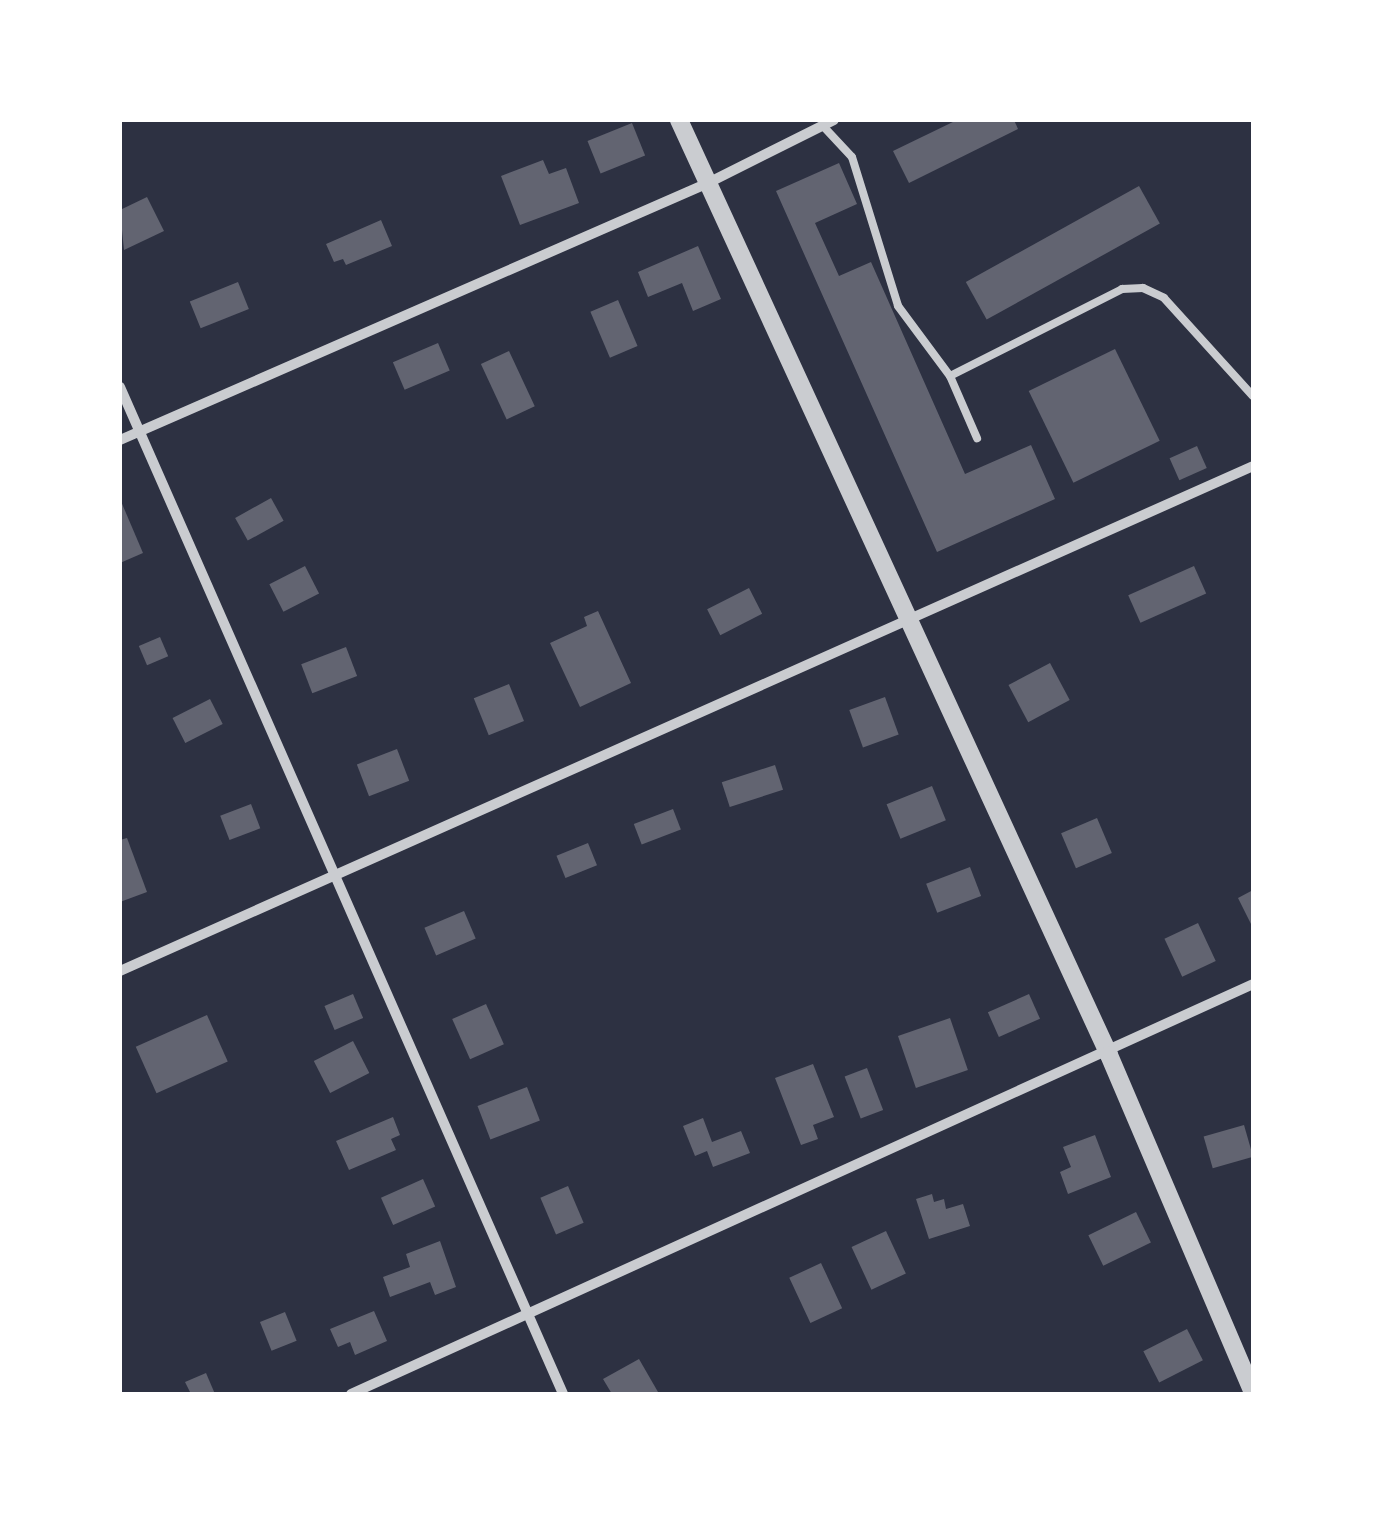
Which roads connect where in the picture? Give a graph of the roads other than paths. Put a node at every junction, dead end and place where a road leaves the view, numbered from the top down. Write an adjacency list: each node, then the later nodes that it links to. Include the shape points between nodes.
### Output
1 (678, 120): 3 (street)
2 (828, 123): 3 (street); 4 (lane, via 861,176 898,306)
3 (706, 184): 7 (street); 11 (street)
4 (950, 376): 6 (lane, via 1122,289 1143,288 1164,298); 8 (lane)
5 (120, 386): 7 (street)
6 (1253, 396)
7 (143, 430): 9 (street); 12 (street)
8 (977, 438)
9 (120, 440)
10 (1253, 466): 11 (street)
11 (906, 617): 12 (street); 15 (street)
12 (335, 874): 13 (street); 16 (street)
13 (120, 971)
14 (1253, 984): 15 (street)
15 (1109, 1054): 16 (street); 17 (street)
16 (526, 1315): 18 (street); 19 (street)
17 (1253, 1392)
18 (351, 1394)
19 (563, 1394)

